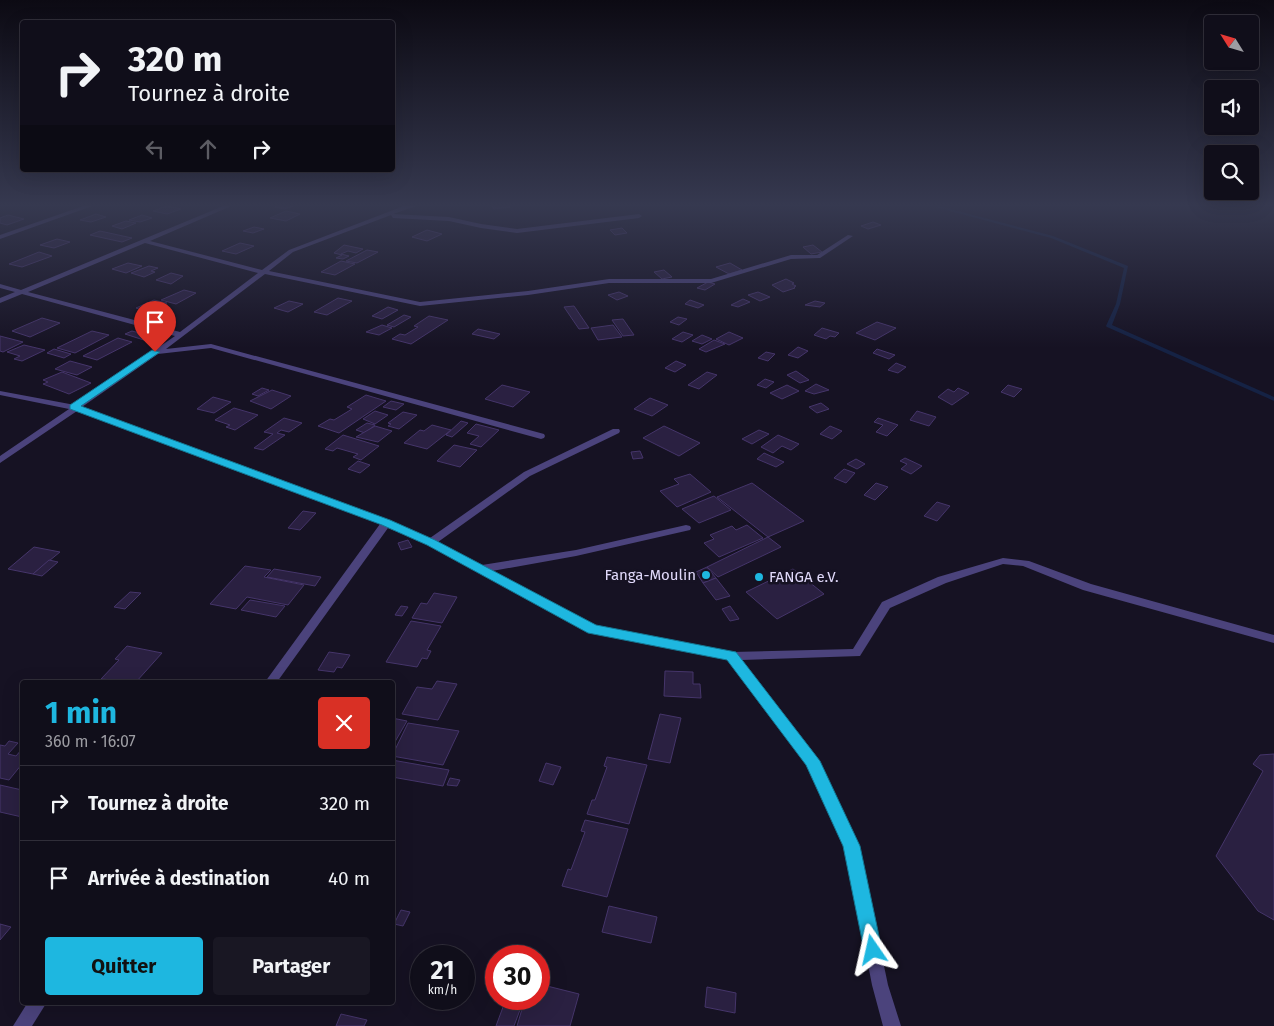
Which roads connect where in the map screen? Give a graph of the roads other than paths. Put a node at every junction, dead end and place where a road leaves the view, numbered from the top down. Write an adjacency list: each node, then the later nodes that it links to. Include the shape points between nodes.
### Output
1 (119, 252): 7 (street)
2 (187, 252): 5 (street)
3 (290, 252): 5 (street)
4 (826, 252): 5 (street, via 818,257 790,257 711,281 609,281 420,304)
5 (264, 272): 9 (street)
6 (0, 286): 7 (street)
7 (20, 293): 8 (street); 9 (street)
8 (0, 301)
9 (181, 335): 10 (street)
10 (155, 352): 12 (street); 14 (street, via 211,346)
11 (0, 393): 12 (street)
12 (74, 407): 15 (street); 16 (street)
13 (616, 431): 18 (street, via 527,474)
14 (541, 436)
15 (0, 460)
16 (386, 523): 18 (street); 22 (street)
17 (686, 528): 19 (street, via 576,553)
18 (431, 542): 19 (street)
19 (481, 569): 21 (street, via 593,629)
20 (1274, 639): 21 (street, via 1087,587 1025,563 1003,561 942,580 886,606 856,653)
21 (732, 656): 25 (street, via 812,761 852,846 880,985)
22 (272, 680)
23 (37, 1005): 24 (street)
24 (22, 1026)
25 (892, 1026)

